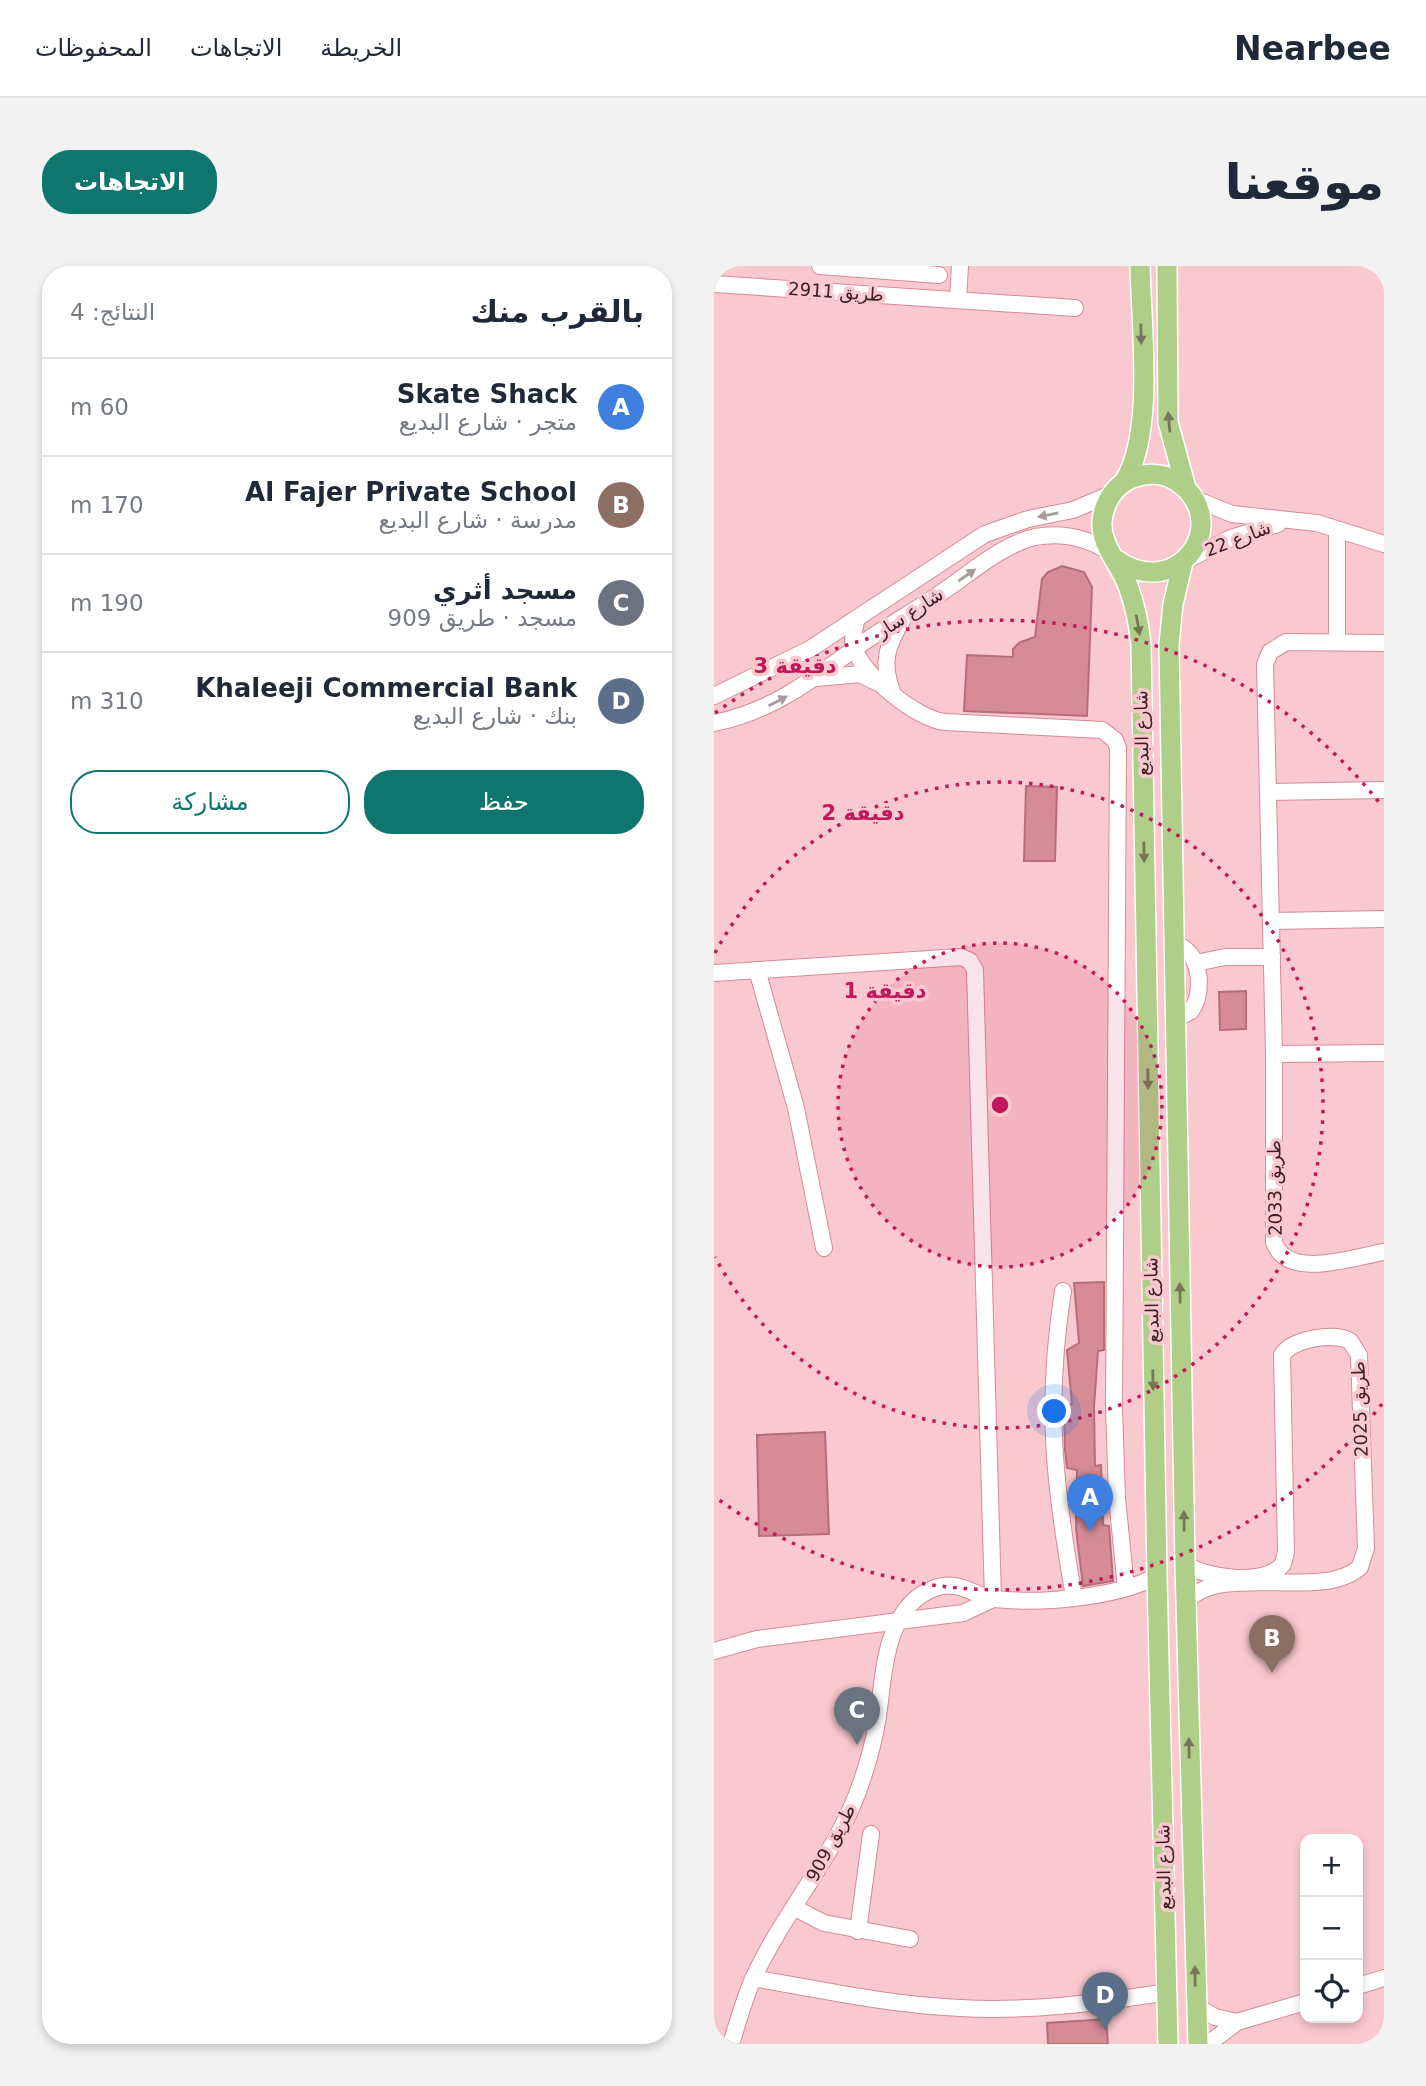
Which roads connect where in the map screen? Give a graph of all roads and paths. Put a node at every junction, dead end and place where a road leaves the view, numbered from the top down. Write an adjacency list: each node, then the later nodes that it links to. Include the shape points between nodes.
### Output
1 (820, 266): 5 (street)
2 (960, 266): 8 (street)
3 (1140, 266): 10 (main road, one-way to 10, via 1143,423 1135,464)
4 (1167, 266): 11 (main road, one-way to 4, via 1168,422)
5 (865, 267): 6 (street)
6 (939, 275)
7 (714, 284): 8 (street, طريق 2911)
8 (958, 300): 9 (street, طريق 2911)
9 (1076, 308)
10 (1118, 487): 11 (main road, via 1139,475 1156,474 1172,478); 15 (main road, via 1105,507 1102,523); 18 (street, شارع سار, one-way to 18, via 1073,510 985,534)
11 (1190, 493): 12 (street, شارع 22, via 1232,514); 16 (main road, via 1200,515 1200,533)
12 (1294, 520): 13 (street, شارع 22); 16 (street, شارع 22, via 1231,538)
13 (1337, 530): 14 (street, شارع 22); 19 (street)
14 (1384, 544)
15 (1114, 556): 16 (main road, via 1129,568 1150,573 1171,570); 17 (street, شارع سار, one-way to 15, via 1004,551 1034,538 1076,537 1095,542); 43 (main road, شارع البديع, one-way to 43, via 1132,599 1141,644)
16 (1183, 562): 30 (main road, شارع البديع, via 1169,644)
17 (905, 616): 21 (street, شارع سار); 24 (street, via 885,657)
18 (856, 621): 21 (street); 23 (street, شارع سار, via 790,660)
19 (1337, 642): 20 (street, طريق 2033); 27 (street, طريق 2033, via 1286,642 1267,658)
20 (1384, 643)
21 (854, 649): 22 (street, شارع سار); 24 (street)
22 (815, 678): 24 (street, via 860,674); 25 (street, شارع سار, one-way to 22, via 775,704)
23 (714, 696)
24 (895, 696): 45 (street, via 930,720 1102,730 1118,748 1114,1408)
25 (714, 723)
26 (1384, 790): 27 (street)
27 (1268, 792): 29 (street, طريق 2033)
28 (1384, 919): 29 (street)
29 (1272, 921): 31 (street, طريق 2033)
30 (1174, 945): 32 (street, via 1189,950); 35 (main road, شارع البديع)
31 (1272, 957): 32 (street, via 1225,957); 37 (street, طريق 2033)
32 (1196, 963): 35 (street, via 1195,1007)
33 (757, 970): 34 (street); 38 (street, via 796,1108); 47 (street, via 961,957 975,970)
34 (714, 973)
35 (1175, 1019): 42 (main road, شارع البديع, one-way to 35)
36 (1384, 1053): 37 (street)
37 (1274, 1054): 39 (street, طريق 2033, via 1277,1250 1297,1265)
38 (824, 1248)
39 (1384, 1252)
40 (1063, 1291): 46 (street, via 1052,1386 1052,1434)
41 (1286, 1552): 42 (street, via 1279,1569 1265,1576 1214,1576); 44 (street); 44 (street, طريق 2025, via 1280,1361 1294,1344 1344,1338 1359,1355 1365,1555 1360,1567 1349,1574)
42 (1185, 1563): 48 (main road, شارع البديع)
43 (1157, 1576): 45 (street); 58 (main road, شارع البديع)
44 (1306, 1581): 48 (street, طريق 2025, via 1213,1584)
45 (1126, 1588): 46 (street)
46 (1074, 1597): 47 (street)
47 (993, 1599): 49 (street, via 963,1613); 49 (street, طريق 909, via 970,1588 936,1587 920,1596)
48 (1186, 1602): 60 (main road, شارع البديع, one-way to 48)
49 (900, 1620): 50 (street, via 757,1639); 52 (street, طريق 909, via 888,1646 864,1775 847,1821)
50 (714, 1651)
51 (871, 1834): 53 (street)
52 (795, 1908): 53 (street, via 824,1923); 55 (street, طريق 909)
53 (858, 1931): 54 (street)
54 (910, 1939)
55 (753, 1978): 58 (street, via 960,2008 1030,2008); 62 (street, طريق 909)
56 (1384, 1979): 57 (street)
57 (1363, 1985)
58 (1167, 1992): 63 (main road, شارع البديع)
59 (1300, 2003): 61 (street)
60 (1196, 2006): 61 (street); 64 (main road, شارع البديع)
61 (1237, 2022): 65 (street)
62 (731, 2044)
63 (1168, 2044)
64 (1198, 2044)
65 (1208, 2044)

